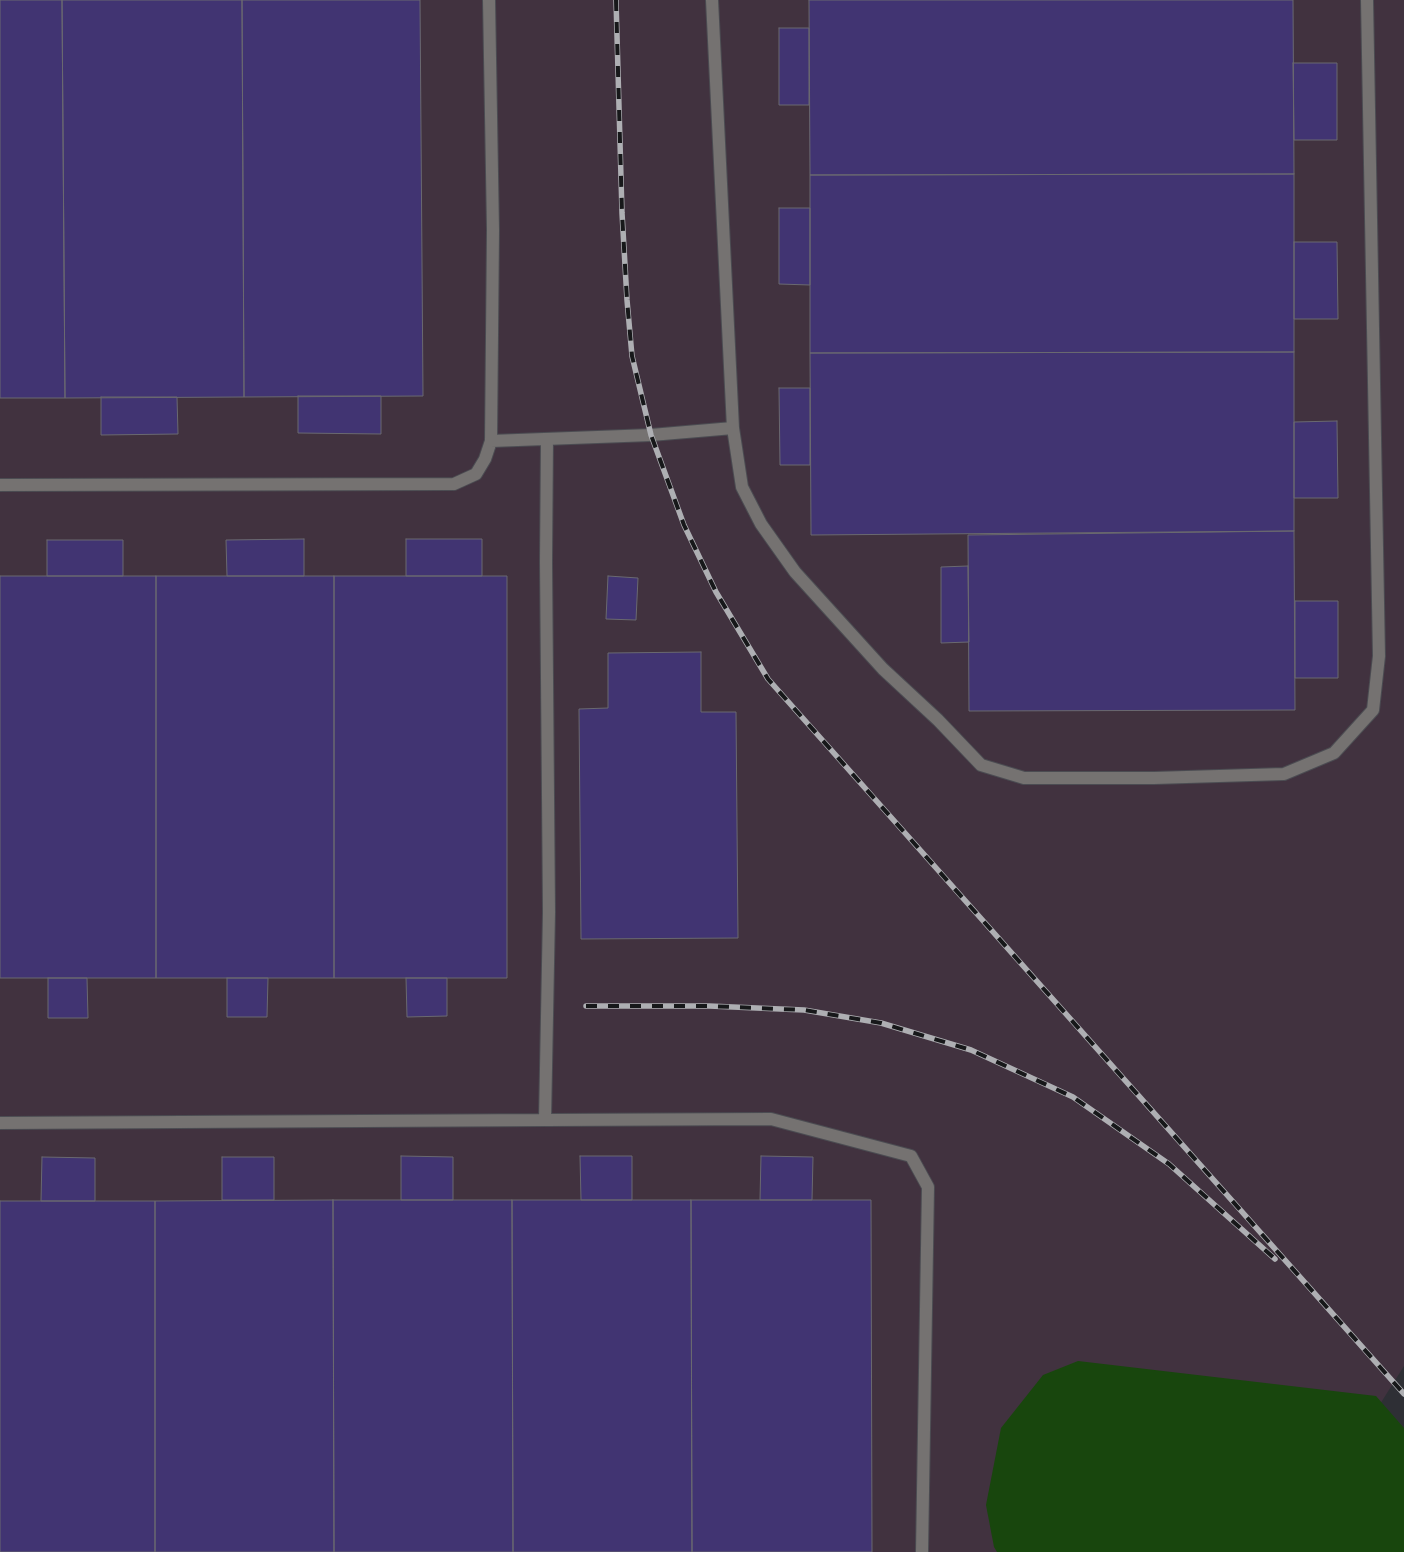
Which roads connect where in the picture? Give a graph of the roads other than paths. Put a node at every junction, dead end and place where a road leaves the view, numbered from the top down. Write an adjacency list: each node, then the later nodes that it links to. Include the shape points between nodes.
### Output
1 (489, 0): 6 (lane, via 493,230)
2 (712, 0): 4 (lane)
3 (1367, 0): 4 (lane, via 1379,656 1372,710 1334,753 1284,774 1024,778 981,765 883,669 795,572 761,524 742,487)
4 (733, 428): 5 (lane)
5 (547, 439): 6 (lane); 8 (lane, via 549,912)
6 (491, 441): 7 (lane, via 476,474 454,484)
7 (0, 485)
8 (545, 1120): 9 (lane); 10 (lane, via 771,1119 911,1156 928,1187)
9 (0, 1122)
10 (922, 1552)

